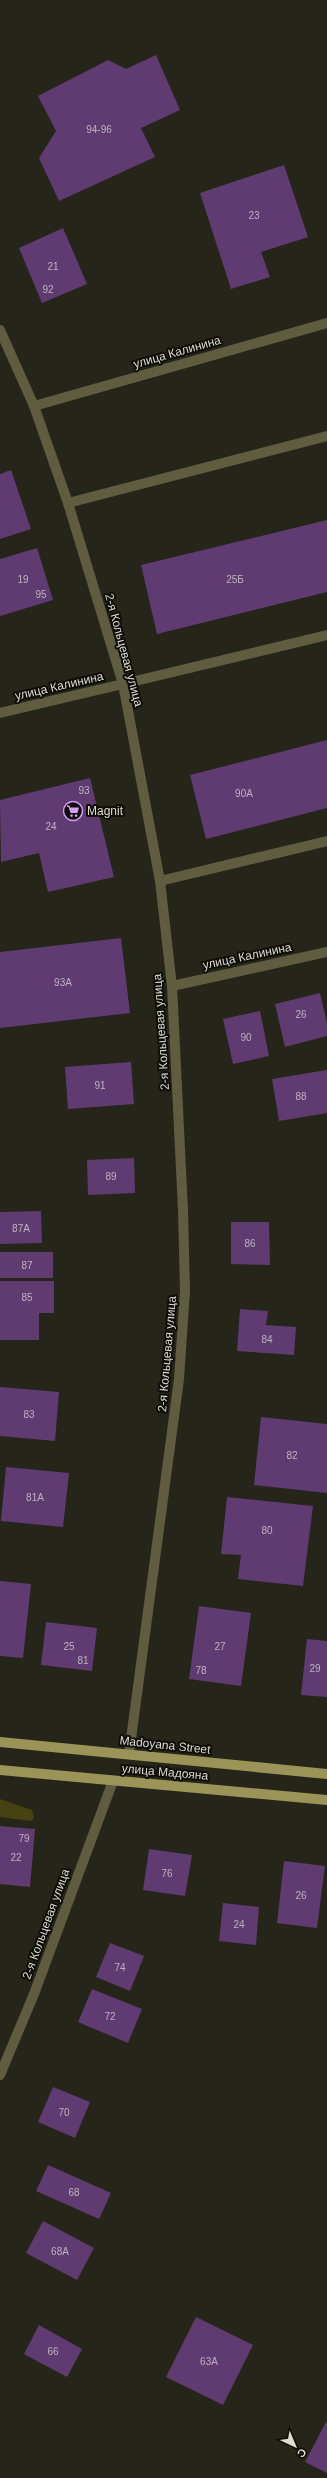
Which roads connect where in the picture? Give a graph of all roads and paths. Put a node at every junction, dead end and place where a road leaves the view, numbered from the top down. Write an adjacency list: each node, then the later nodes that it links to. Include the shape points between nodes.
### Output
1 (327, 323): 3 (street, улица Калинина)
2 (0, 330): 3 (street, 2-я Кольцевая улица)
3 (34, 406): 5 (street, 2-я Кольцевая улица)
4 (327, 436): 5 (street)
5 (68, 503): 7 (street, 2-я Кольцевая улица)
6 (327, 635): 7 (street, улица Калинина)
7 (123, 684): 8 (street, улица Калинина); 10 (street, 2-я Кольцевая улица)
8 (0, 713)
9 (327, 841): 10 (street)
10 (160, 881): 12 (street, 2-я Кольцевая улица)
11 (327, 952): 12 (street, улица Калинина)
12 (172, 986): 14 (street, 2-я Кольцевая улица, via 184,1210 185,1291 179,1379)
13 (0, 1742): 14 (main road, Madoyana Street)
14 (129, 1754): 16 (main road, Madoyana Street)
15 (0, 1770): 17 (main road, улица Мадояна)
16 (327, 1774)
17 (113, 1781): 18 (main road, улица Мадояна); 19 (street, 2-я Кольцевая улица, via 34,1994)
18 (327, 1800)
19 (0, 2075)

